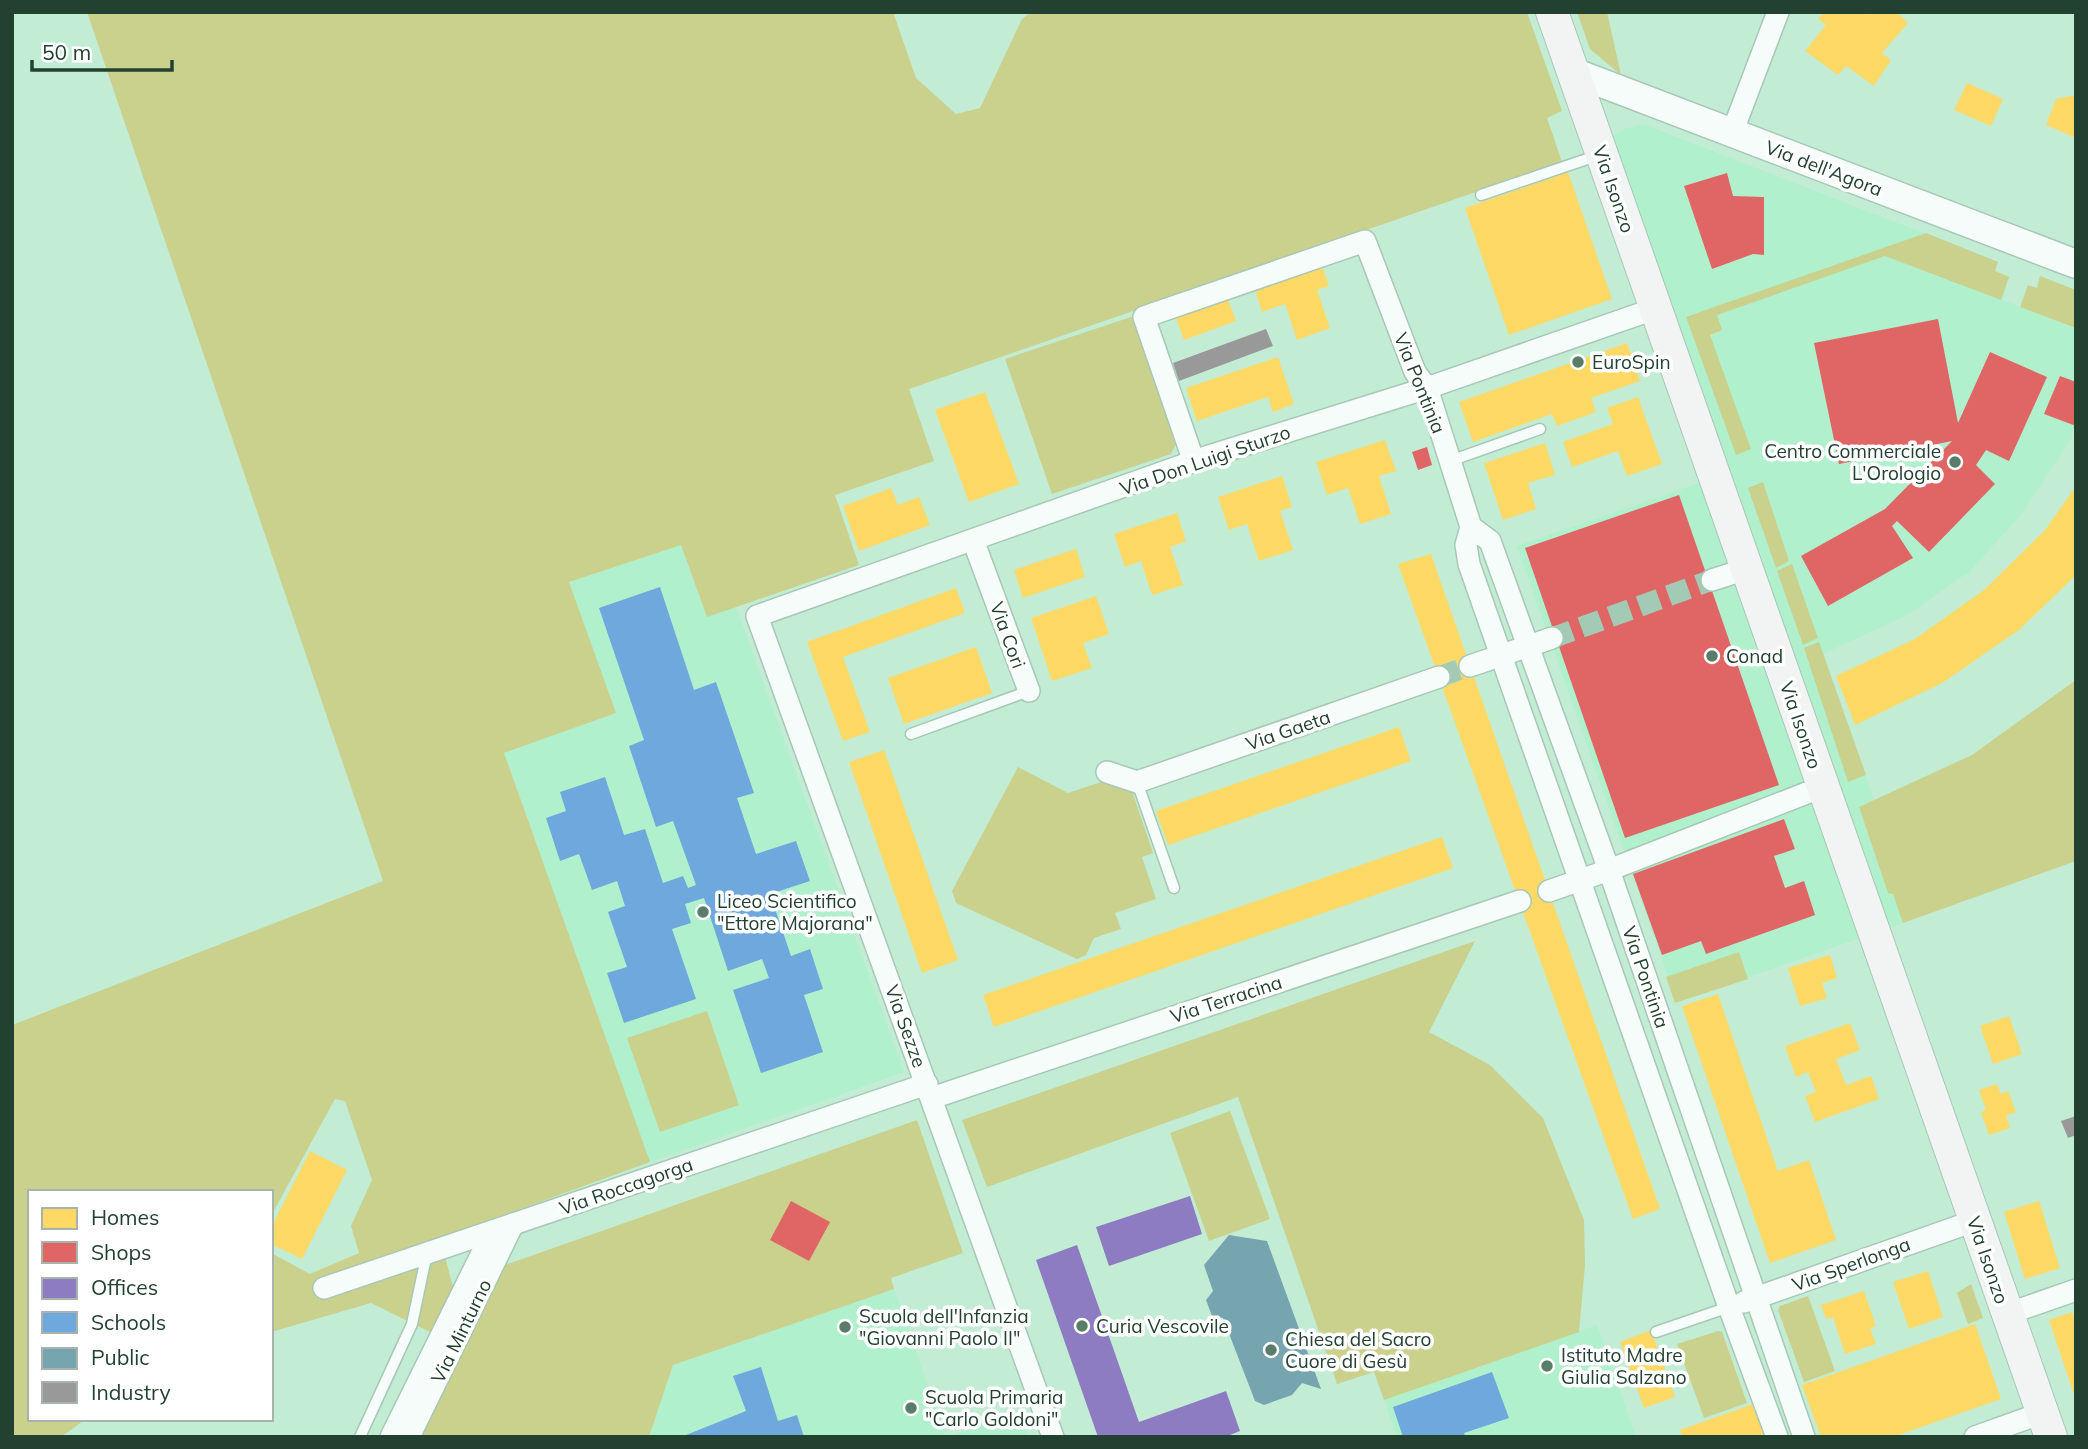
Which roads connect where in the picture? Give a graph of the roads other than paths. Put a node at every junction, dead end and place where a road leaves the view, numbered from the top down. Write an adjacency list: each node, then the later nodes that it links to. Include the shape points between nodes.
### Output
1 (1552, 12): 3 (main road, Via Isonzo)
2 (1778, 12): 4 (street)
3 (1573, 72): 4 (street, Via dell'Agora); 5 (main road, Via Isonzo)
4 (1732, 133): 7 (street, Via dell'Agora)
5 (1602, 155): 6 (lane); 8 (main road, Via Isonzo)
6 (1481, 194)
7 (2076, 264)
8 (1654, 309): 9 (street, Via Don Luigi Sturzo); 15 (main road, Via Isonzo)
9 (1427, 388): 11 (street, Via Pontinia); 12 (street, Via Don Luigi Sturzo); 12 (street, Via Pontinia, via 1415,372 1365,241 1144,317)
10 (1540, 429): 11 (lane)
11 (1450, 461): 13 (street, Via Pontinia)
12 (1194, 462): 14 (street, Via Don Luigi Sturzo)
13 (1471, 527): 19 (street, Via Pontinia, via 1490,541); 20 (street, Via Pontinia, via 1466,545 1469,564)
14 (973, 540): 17 (street, Via Don Luigi Sturzo); 23 (street, Via Cori)
15 (1746, 569): 16 (street); 27 (main road, Via Isonzo)
16 (1712, 580)
17 (757, 616): 33 (street, Via Sezze)
18 (1552, 638): 19 (street)
19 (1529, 646): 20 (street); 28 (street, Via Pontinia)
20 (1500, 656): 21 (street); 29 (street, Via Pontinia)
21 (1470, 666)
22 (1439, 677): 26 (street, Via Gaeta)
23 (1029, 691): 24 (lane, Via Cori)
24 (911, 734)
25 (1107, 772): 26 (street)
26 (1137, 782): 30 (lane)
27 (1822, 787): 28 (street); 34 (main road, Via Isonzo)
28 (1609, 870): 29 (street); 40 (street, Via Pontinia)
29 (1580, 880): 31 (street); 41 (street, Via Pontinia)
30 (1174, 888)
31 (1549, 891)
32 (1520, 901): 33 (street, Via Terracina)
33 (930, 1091): 35 (street, Via Roccagorga); 48 (street, Via Sezze)
34 (1974, 1221): 40 (street, Via Sperlonga); 42 (main road, Via Isonzo)
35 (513, 1224): 36 (street, Via Roccagorga); 47 (street, Via Minturno)
36 (493, 1231): 37 (street, Via Roccagorga); 46 (street, Via Minturno)
37 (426, 1253): 38 (street, Via Roccagorga); 45 (lane, via 412,1324)
38 (324, 1288)
39 (2076, 1290): 42 (street)
40 (1757, 1297): 41 (street, Via Sperlonga); 50 (street, Via Pontinia)
41 (1729, 1307): 43 (lane); 49 (street, Via Pontinia)
42 (2007, 1314): 44 (main road, Via Isonzo)
43 (1656, 1332)
44 (2046, 1425): 51 (street)
45 (360, 1437)
46 (391, 1437)
47 (409, 1437)
48 (1052, 1437)
49 (1777, 1437)
50 (1804, 1437)
51 (1975, 1437)

